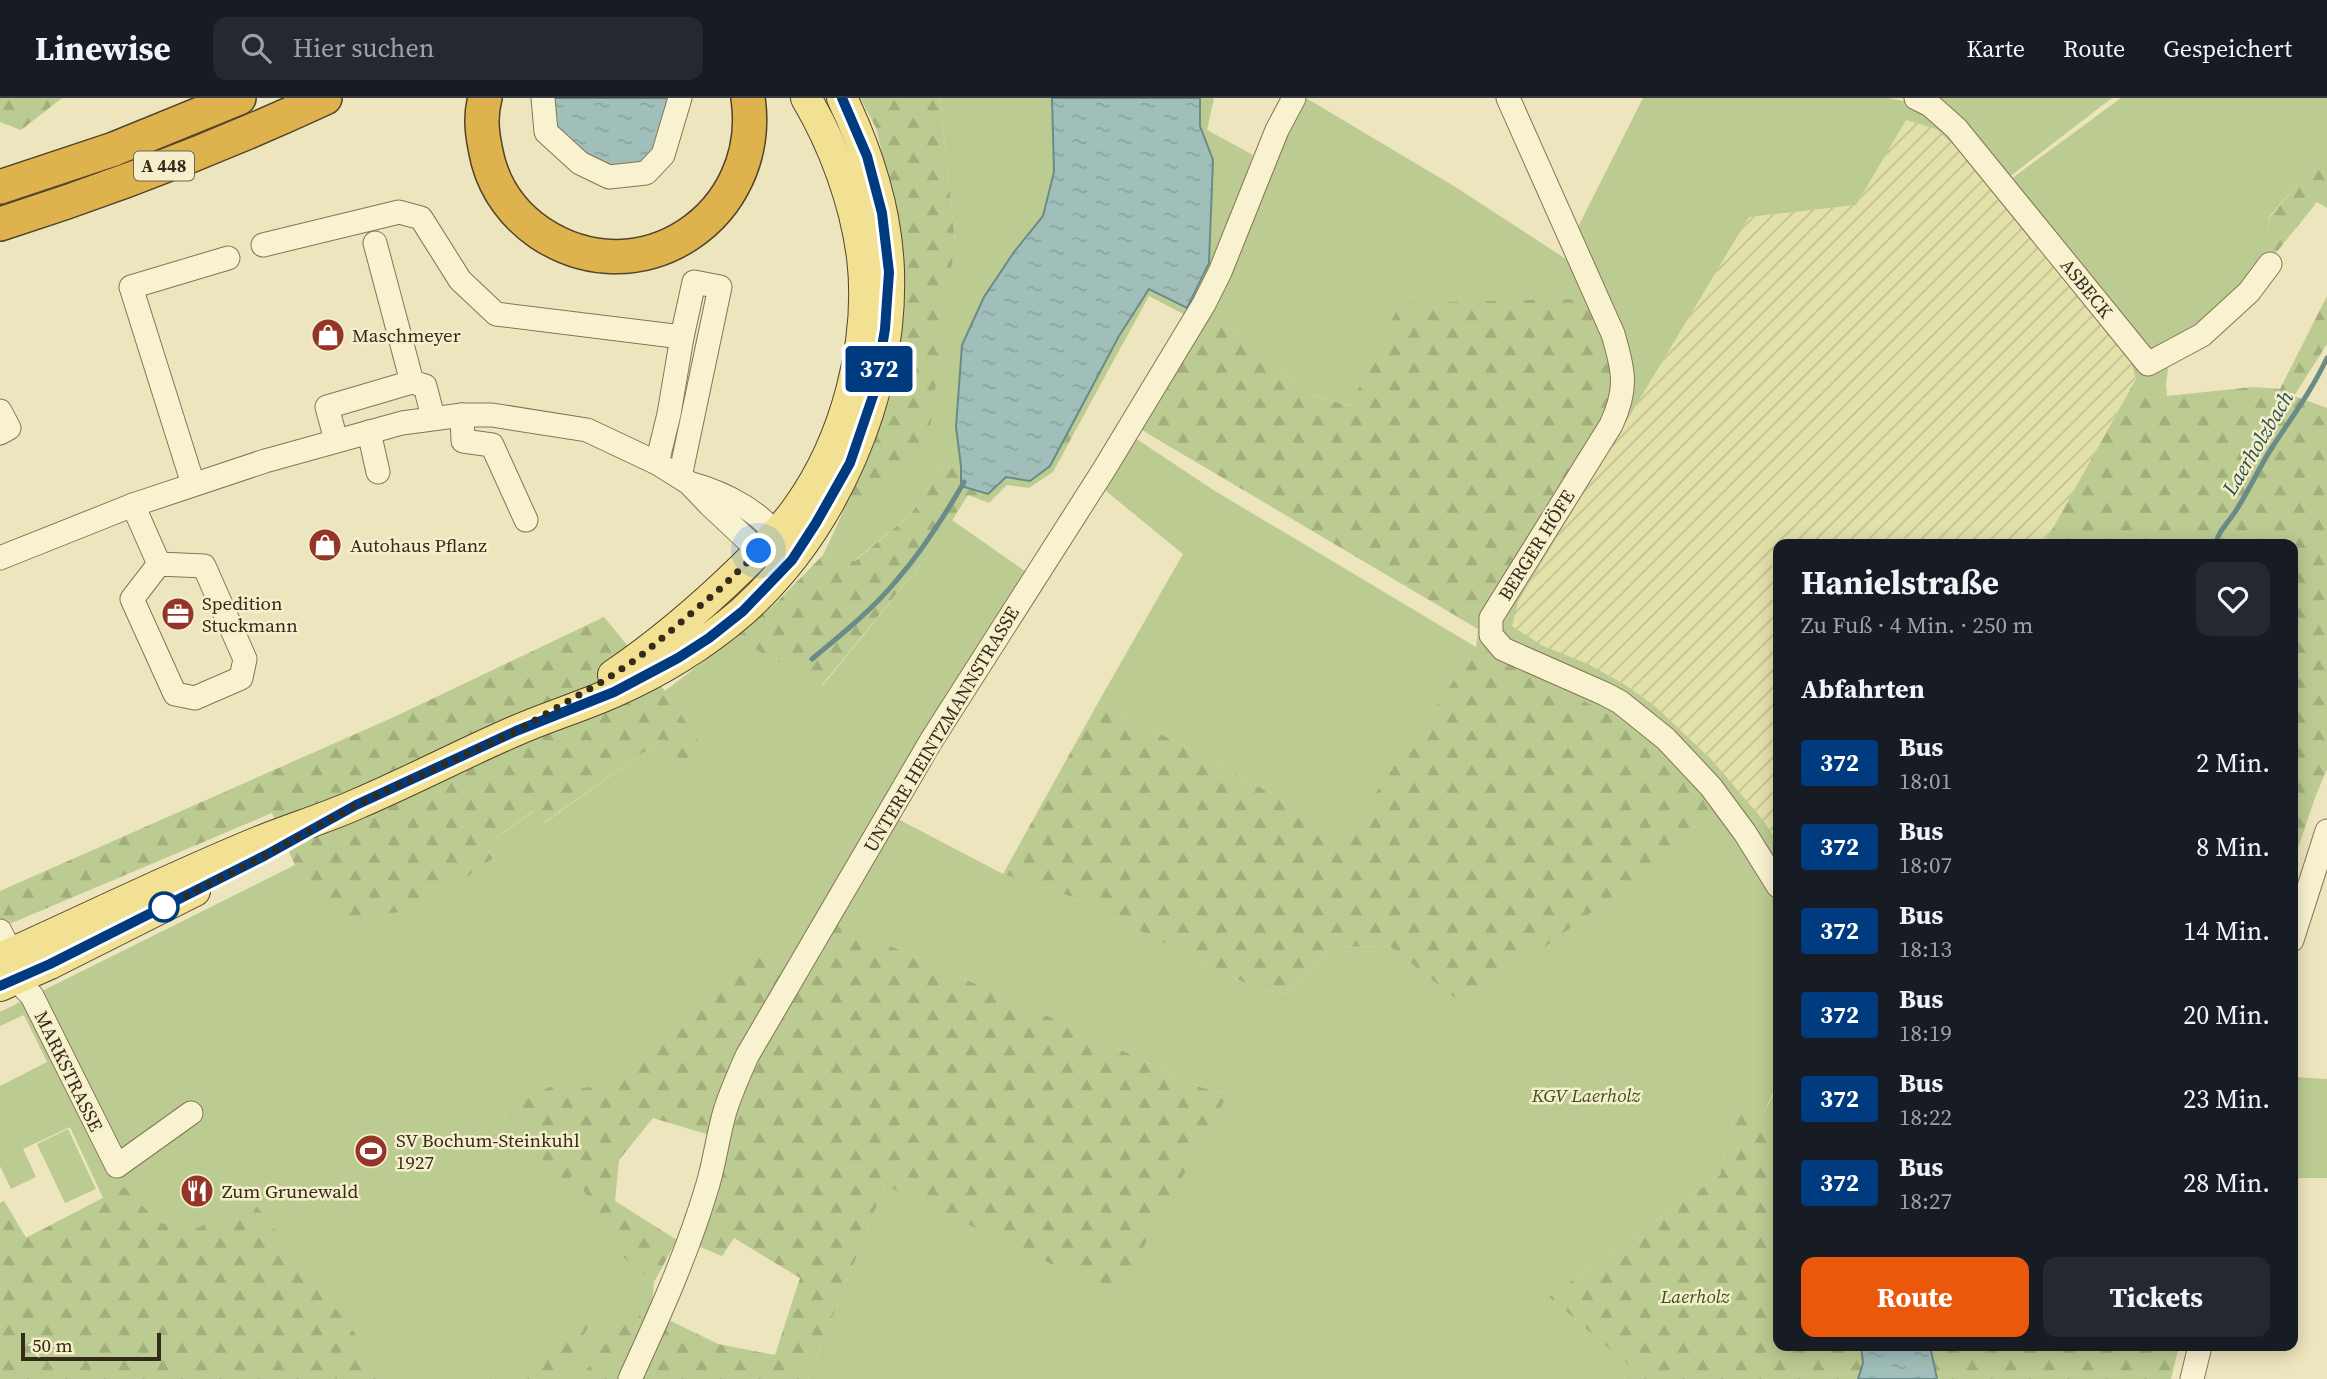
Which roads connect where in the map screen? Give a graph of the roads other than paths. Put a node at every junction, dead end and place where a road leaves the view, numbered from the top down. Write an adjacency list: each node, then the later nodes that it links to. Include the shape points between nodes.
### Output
1 (239, 98): 12 (highway, A 448, via 114,149)
2 (325, 98): 13 (highway, A 448, via 171,164)
3 (485, 98): 6 (highway, via 483,140 493,178 526,223 583,252 626,257 681,239 719,208 743,166 749,139)
4 (542, 98): 5 (street, via 546,132 580,163 609,177 646,173 663,155)
5 (680, 98)
6 (748, 98)
7 (806, 98): 32 (main road, MARKSTRASSE, via 837,163 855,221 862,258 863,320 855,372 831,447 809,489)
8 (842, 98): 34 (main road, MARKSTRASSE, via 867,156 882,213 889,272 885,329 875,390 850,463)
9 (1294, 98): 43 (street, UNTERE HEINTZMANNSTRASSE, via 1198,314 925,751 747,1056 725,1113 708,1184 684,1254)
10 (1508, 98): 38 (street, BERGER HÖFE, via 1613,334 1623,389 1611,425 1491,618 1491,635 1503,649 1620,702 1666,739 1712,787)
11 (1916, 98): 17 (street, ASBECK, via 1956,128 2148,364 2202,335 2249,292)
12 (0, 187)
13 (0, 224)
14 (375, 243): 19 (street)
15 (263, 245): 18 (street, via 399,212 421,218 460,280 496,314)
16 (228, 258): 29 (street, via 131,287)
17 (2270, 264)
18 (682, 337): 26 (street); 28 (street, via 694,282 720,287)
19 (412, 382): 22 (street, via 425,386); 25 (street, via 327,408)
20 (0, 411): 24 (street, via 9,428)
21 (462, 415): 22 (street); 26 (street, via 492,415 587,430); 31 (street, via 463,441 492,445)
22 (433, 417): 23 (street)
23 (369, 432): 25 (street); 27 (street)
24 (0, 433)
25 (336, 440): 29 (street)
26 (657, 463): 28 (street)
27 (378, 472)
28 (685, 480): 32 (street, via 719,491 745,508)
29 (193, 484): 30 (street)
30 (133, 505): 33 (street); 35 (street)
31 (526, 520)
32 (768, 542): 34 (street); 36 (main road, MARKSTRASSE, via 638,658)
33 (0, 558)
34 (792, 560): 36 (main road, MARKSTRASSE, via 743,611 678,658 614,692)
35 (159, 564): 35 (street, via 132,599 175,694 195,698 241,678 246,659 204,566)
36 (516, 731): 40 (main road, MARKSTRASSE, via 356,805 266,855)
37 (2325, 843): 39 (street)
38 (1773, 878)
39 (2298, 922)
40 (5, 963): 41 (street, MARKSTRASSE, via 32,996 117,1166)
41 (191, 1113)
42 (2199, 1351): 44 (street)
43 (629, 1379)
44 (2192, 1379)

